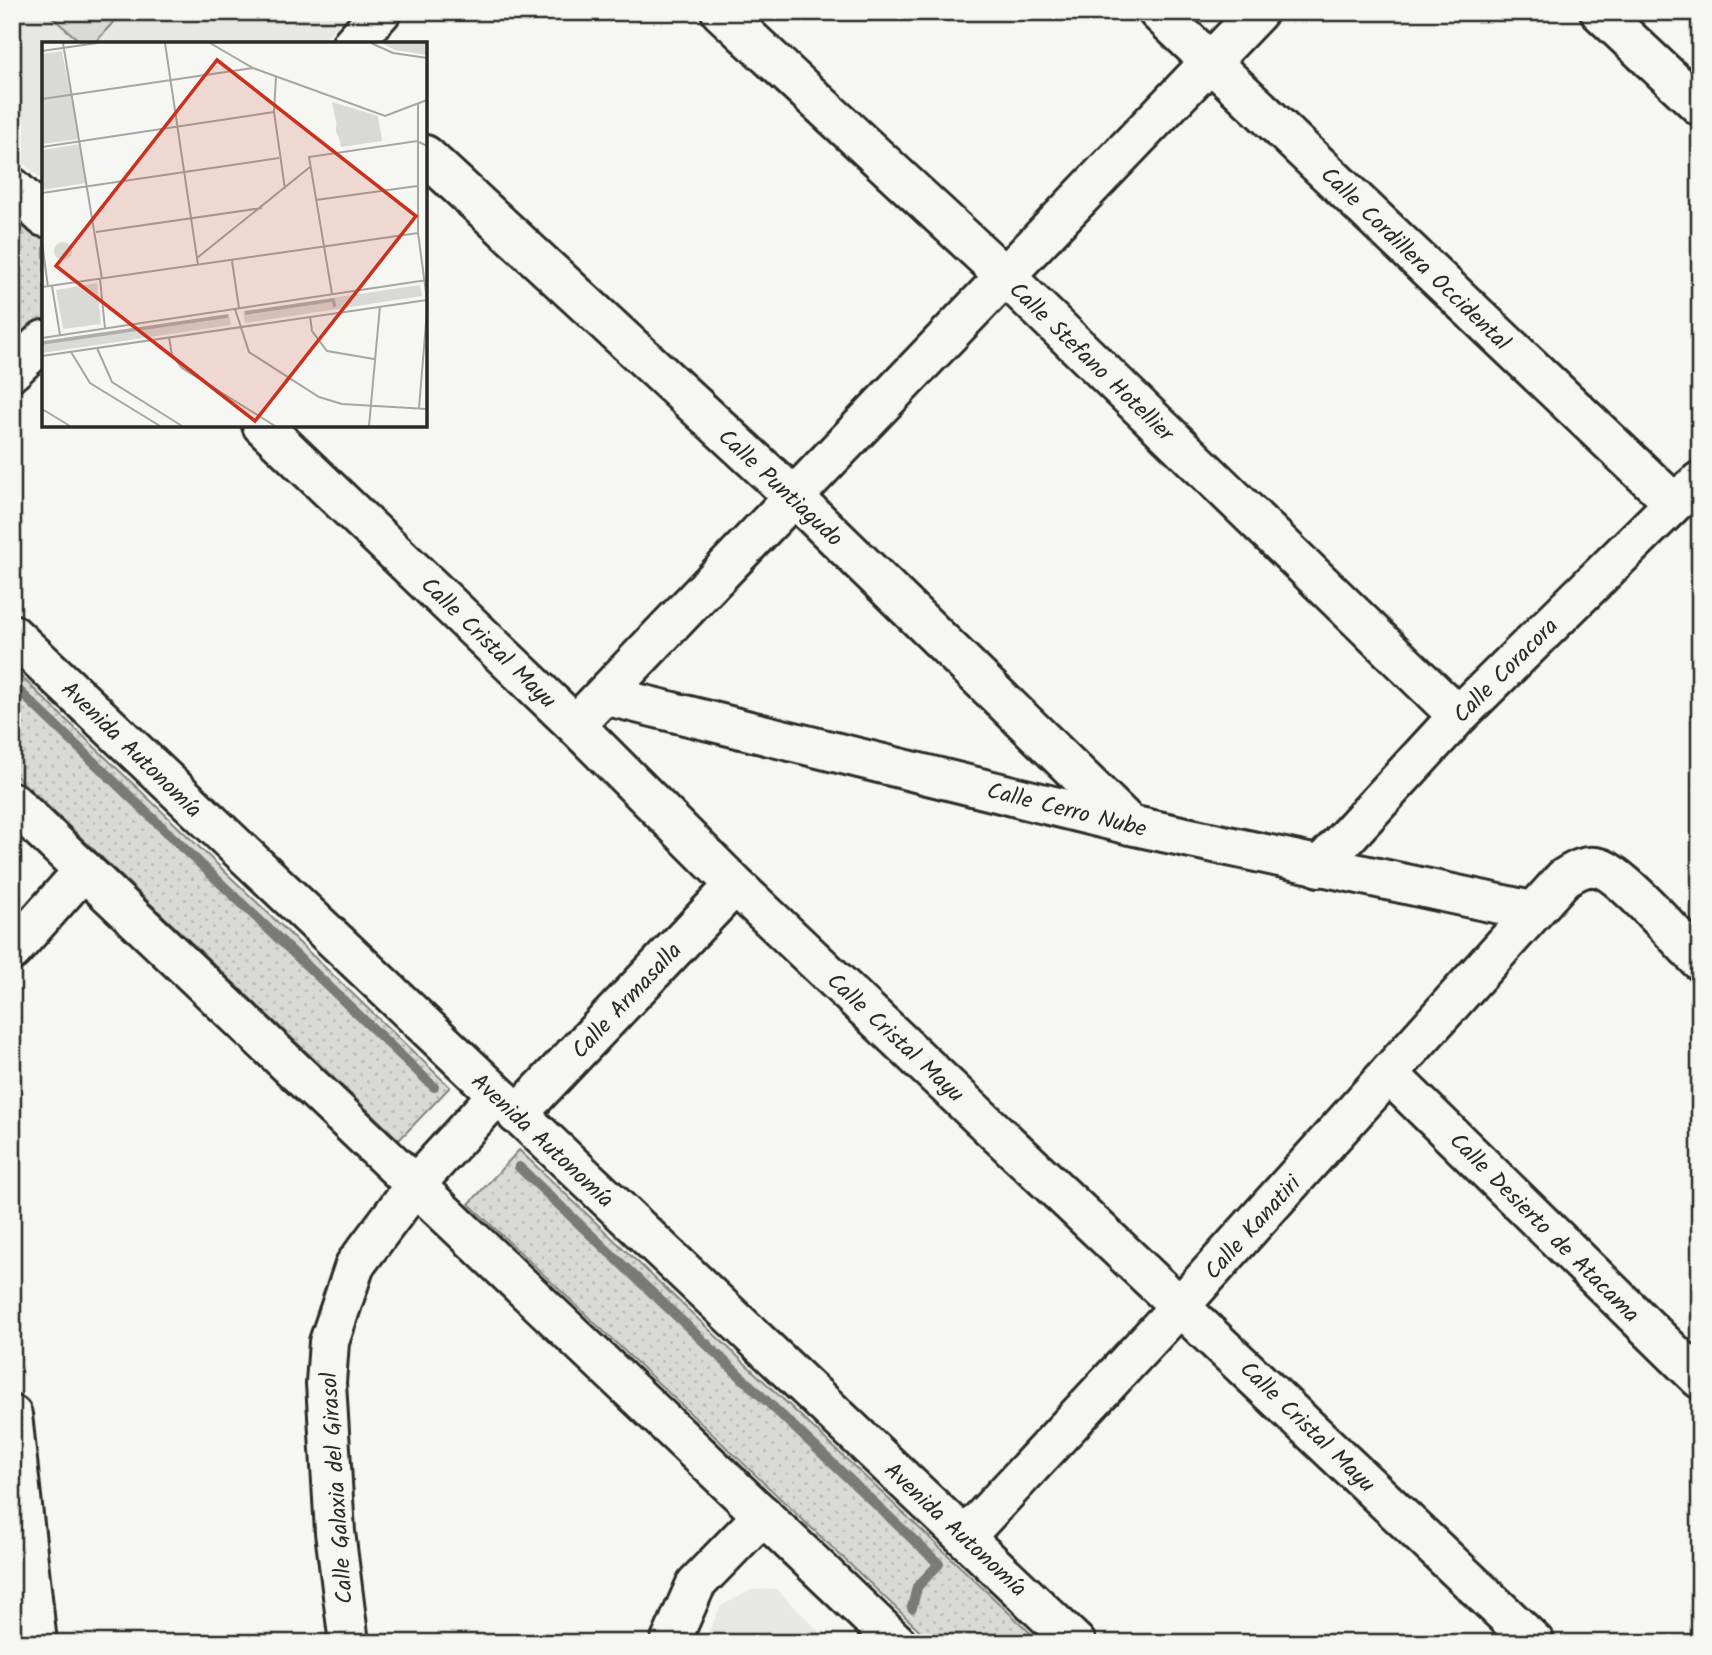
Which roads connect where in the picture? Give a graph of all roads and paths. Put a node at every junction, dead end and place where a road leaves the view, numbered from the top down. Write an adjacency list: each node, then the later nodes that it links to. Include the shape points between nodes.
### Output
1 (381, 12): 6 (street)
2 (721, 12): 12 (street, Calle Stefano Hotellier)
3 (1158, 12): 7 (street, Calle Cordillera Occidental)
4 (1258, 12): 7 (street)
5 (1600, 12): 8 (street)
6 (354, 42)
7 (1210, 62): 12 (street); 16 (street, Calle Cordillera Occidental)
8 (1700, 106)
9 (427, 157): 17 (street, Calle Puntiagudo)
10 (12, 187): 11 (street)
11 (42, 215)
12 (1005, 276): 17 (street); 20 (street, Calle Stefano Hotellier)
13 (42, 342): 14 (street)
14 (12, 371)
15 (264, 427): 21 (street, Calle Cristal Mayu)
16 (1687, 492): 20 (street, Calle Coracora)
17 (794, 497): 19 (street); 23 (street, Calle Puntiagudo)
18 (12, 634): 31 (street, Avenida Autonomía)
19 (604, 695): 21 (street); 23 (street, Calle Cerro Nube)
20 (1458, 716): 24 (street, Calle Coracora)
21 (575, 725): 26 (street, Calle Cristal Mayu)
22 (12, 802): 25 (street)
23 (1129, 825): 24 (street, Calle Cerro Nube)
24 (1319, 867): 27 (street, Calle Cerro Nube)
25 (84, 870): 28 (street); 32 (street)
26 (735, 886): 31 (street, Calle Armasalla); 33 (street, Calle Cristal Mayu)
27 (1532, 911): 29 (street, via 1564,878 1581,868 1600,868 1619,880); 30 (street, Calle Kanatiri)
28 (12, 951)
29 (1700, 961)
30 (1389, 1074): 33 (street, Calle Kanatiri); 34 (street, Calle Desierto de Atacama)
31 (507, 1105): 32 (street, Calle Galaxia del Girasol); 37 (street, Avenida Autonomía)
32 (416, 1184): 36 (street); 39 (street, Calle Galaxia del Girasol, via 355,1265 329,1342 326,1383 335,1532)
33 (1181, 1306): 37 (street, Calle Kanatiri); 43 (street, Calle Cristal Mayu)
34 (1700, 1380)
35 (12, 1415): 38 (street)
36 (763, 1515): 40 (street, via 696,1584); 41 (street)
37 (965, 1537): 42 (street, Avenida Autonomía)
38 (37, 1643)
39 (349, 1643)
40 (670, 1643)
41 (897, 1643)
42 (1076, 1643)
43 (1535, 1643)

